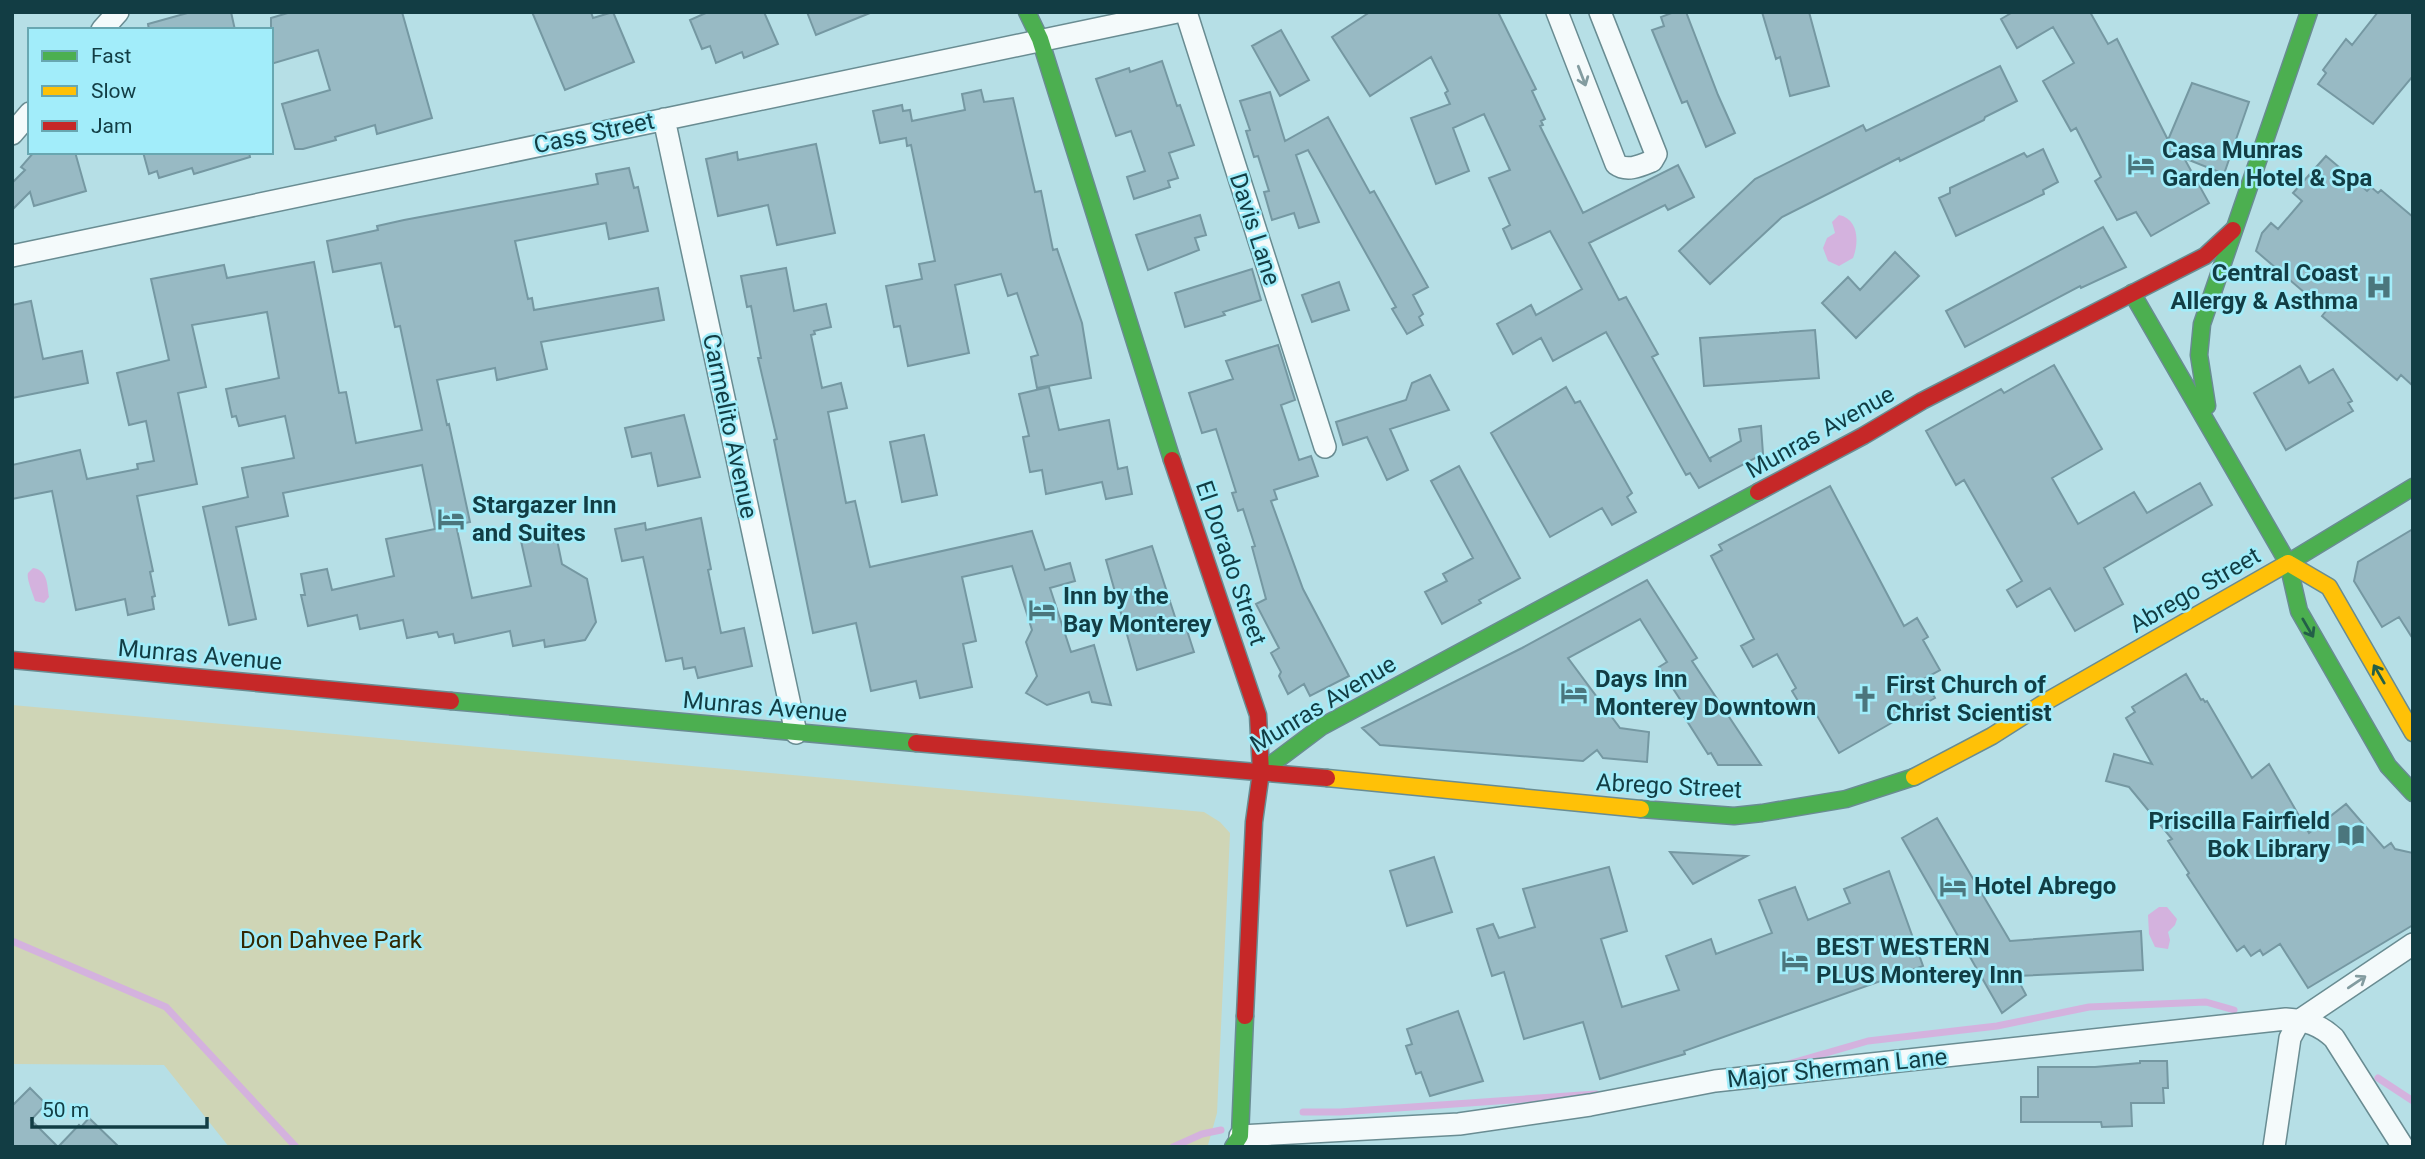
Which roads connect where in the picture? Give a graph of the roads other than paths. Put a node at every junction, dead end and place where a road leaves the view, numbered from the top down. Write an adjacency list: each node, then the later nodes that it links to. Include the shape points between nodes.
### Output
1 (118, 12): 8 (street)
2 (1027, 12): 9 (street, El Dorado Street)
3 (1177, 12): 9 (street, Cass Street)
4 (1185, 12): 17 (street, Davis Lane)
5 (1557, 12): 6 (street, one-way to 6, via 1616,164 1634,168 1652,161 1656,154)
6 (1600, 12)
7 (2309, 12): 13 (street, Munras Avenue)
8 (105, 28)
9 (1040, 39): 11 (street, Cass Street); 23 (street, El Dorado Street, via 1152,400 1258,715)
10 (28, 115): 12 (street)
11 (664, 119): 14 (street, Cass Street); 21 (street, Carmelito Avenue)
12 (12, 134)
13 (2233, 230): 15 (street, Munras Avenue, via 2205,256); 16 (street, via 2199,338 2199,366)
14 (12, 256)
15 (2132, 293): 16 (street); 23 (street, Munras Avenue, via 1922,401 1321,727)
16 (2212, 430): 19 (street)
17 (1325, 447)
18 (2413, 487): 19 (street, Abrego Street)
19 (2288, 564): 22 (street, one-way to 19, via 2329,587); 23 (street, Abrego Street, via 1917,776 1846,799 1753,814 1685,814); 24 (street, one-way to 24, via 2299,611 2388,766)
20 (12, 660): 21 (street, Munras Avenue)
21 (796, 733): 23 (street, Munras Avenue)
22 (2413, 733)
23 (1261, 772): 27 (street, El Dorado Street, via 1254,822)
24 (2413, 793)
25 (2413, 944): 26 (street, one-way to 25)
26 (2300, 1020): 27 (street, Major Sherman Lane, via 1715,1081 1459,1124); 28 (street, via 2290,1038); 29 (street, via 2326,1031 2342,1048)
27 (1236, 1141)
28 (2274, 1147)
29 (2403, 1147)

